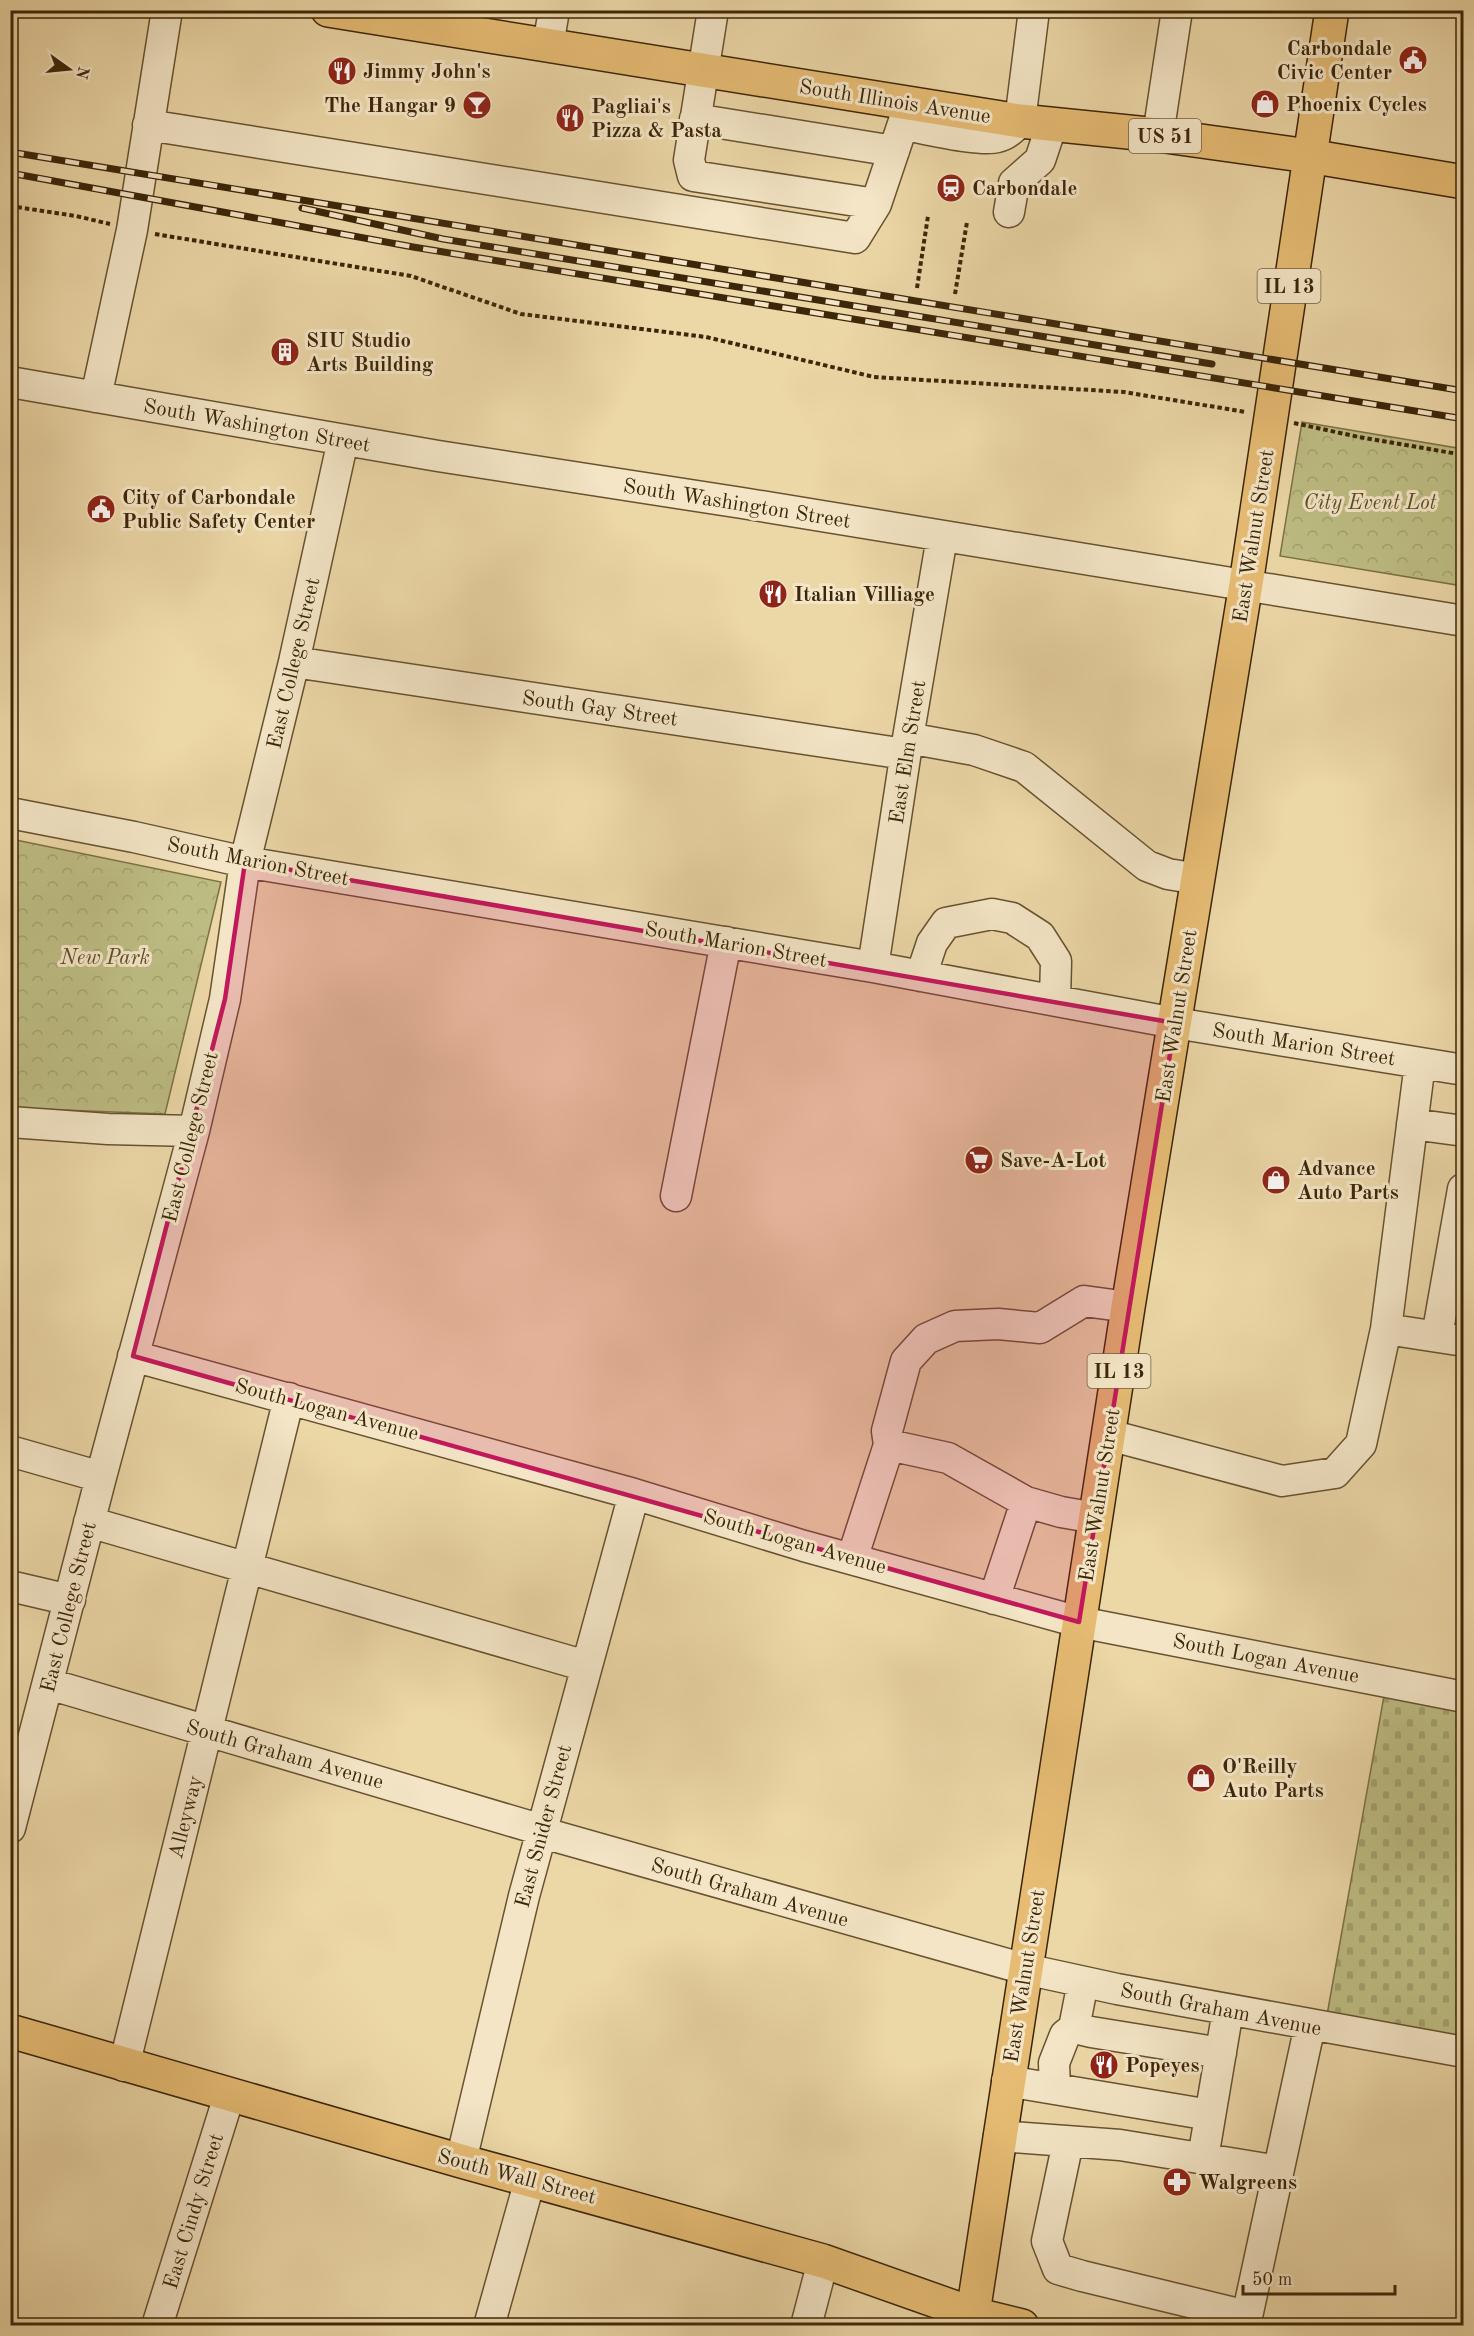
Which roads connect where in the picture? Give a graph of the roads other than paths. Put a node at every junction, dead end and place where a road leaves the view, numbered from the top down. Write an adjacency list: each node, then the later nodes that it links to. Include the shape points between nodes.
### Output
1 (167, 10): 14 (street)
2 (328, 10): 8 (main road, South Illinois Avenue / US 51)
3 (554, 10): 9 (street)
4 (713, 10): 10 (street)
5 (1034, 10): 12 (street)
6 (1177, 10): 16 (street)
7 (1332, 10): 17 (main road, IL 13)
8 (379, 15): 9 (main road, South Illinois Avenue / US 51)
9 (548, 46): 10 (main road, South Illinois Avenue / US 51)
10 (702, 70): 11 (street); 15 (main road, South Illinois Avenue / US 51)
11 (695, 119): 15 (street); 19 (street, via 689,160 693,176)
12 (1020, 121): 13 (main road, South Illinois Avenue / US 51); 15 (main road, South Illinois Avenue / US 51)
13 (1052, 124): 16 (main road, South Illinois Avenue / US 51); 20 (street, via 1040,160 1014,183)
14 (148, 125): 19 (street, via 855,238); 22 (street, via 132,230)
15 (903, 126): 19 (street)
16 (1158, 135): 17 (main road, South Illinois Avenue / US 51)
17 (1309, 156): 18 (main road, South Illinois Avenue / US 51); 25 (main road, East Walnut Street / IL 13)
18 (1464, 182)
19 (876, 204)
20 (1009, 212)
21 (10, 382): 22 (street, South Washington Street)
22 (96, 397): 23 (street, South Washington Street)
23 (344, 441): 24 (street, South Washington Street); 27 (street, East College Street)
24 (942, 537): 25 (street, South Washington Street); 28 (street, East Elm Street)
25 (1246, 584): 26 (street, South Washington Street); 31 (main road, East Walnut Street / IL 13)
26 (1464, 621)
27 (294, 662): 28 (street, South Gay Street); 30 (street, East College Street)
28 (907, 746): 31 (street, South Gay Street, via 974,750 1024,767 1147,866); 33 (street, East Elm Street)
29 (10, 813): 30 (street, South Marion Street)
30 (244, 862): 32 (street, South Marion Street); 41 (street, East College Street, via 225,999)
31 (1198, 879): 36 (main road, East Walnut Street / IL 13)
32 (726, 942): 33 (street, South Marion Street); 44 (street)
33 (873, 967): 34 (street, South Marion Street)
34 (921, 976): 35 (street, South Marion Street); 35 (street, via 932,943 946,923 992,914 1012,918 1040,936 1056,961)
35 (1054, 1000): 36 (street, South Marion Street)
36 (1175, 1023): 37 (street, South Marion Street); 46 (main road, East Walnut Street / IL 13)
37 (1420, 1063): 38 (street, South Marion Street); 40 (street)
38 (1464, 1070)
39 (10, 1122): 41 (street)
40 (1412, 1124): 42 (street); 47 (street)
41 (194, 1131): 49 (street, East College Street)
42 (1464, 1131)
43 (1463, 1190): 45 (street)
44 (676, 1196)
45 (1455, 1288): 48 (street)
46 (1128, 1307): 51 (main road, East Walnut Street / IL 13); 52 (street, via 1084,1301 1040,1328 998,1323 956,1326 926,1339 906,1361 887,1431)
47 (1386, 1329): 48 (street); 51 (street, via 1361,1444 1335,1473 1282,1481)
48 (1450, 1339)
49 (133, 1356): 50 (street, South Logan Avenue); 54 (street, East College Street)
50 (289, 1398): 55 (street, South Logan Avenue); 60 (street, Alleyway)
51 (1109, 1435): 57 (main road, East Walnut Street / IL 13)
52 (889, 1445): 56 (street, via 948,1458); 59 (street)
53 (10, 1451): 54 (street)
54 (100, 1477): 58 (street, East College Street)
55 (634, 1494): 59 (street, South Logan Avenue); 65 (street, East Snider Street)
56 (1026, 1502): 57 (street); 62 (street)
57 (1096, 1518): 64 (main road, East Walnut Street / IL 13)
58 (89, 1522): 60 (street); 63 (street, East College Street)
59 (852, 1559): 62 (street, South Logan Avenue)
60 (247, 1568): 65 (street); 68 (street, Alleyway)
61 (10, 1586): 63 (street)
62 (994, 1599): 64 (street, South Logan Avenue)
63 (70, 1600): 66 (street, East College Street)
64 (1079, 1622): 67 (street, South Logan Avenue); 72 (main road, East Walnut Street / IL 13)
65 (586, 1666): 71 (street, East Snider Street)
66 (49, 1684): 68 (street, South Graham Avenue); 69 (street, East College Street)
67 (1464, 1697)
68 (206, 1730): 71 (street, South Graham Avenue); 80 (street, Alleyway)
69 (22, 1737): 70 (street, East College Street)
70 (10, 1828)
71 (542, 1830): 72 (street, South Graham Avenue, via 558,1838); 88 (street, East Snider Street)
72 (1025, 1969): 73 (street, South Graham Avenue); 81 (main road, East Walnut Street / IL 13)
73 (1083, 1982): 74 (street, South Graham Avenue); 77 (street)
74 (1228, 2010): 75 (street, South Graham Avenue); 79 (street)
75 (1310, 2025): 78 (street, South Graham Avenue); 89 (street)
76 (10, 2031): 80 (main road, South Wall Street)
77 (1070, 2032): 79 (street); 82 (street, via 1054,2063)
78 (1464, 2052)
79 (1221, 2053): 84 (street)
80 (124, 2066): 83 (main road, South Wall Street)
81 (1007, 2081): 82 (street); 85 (main road, East Walnut Street / IL 13)
82 (1054, 2089): 84 (street)
83 (229, 2096): 88 (main road, South Wall Street); 94 (street, East Cindy Street)
84 (1210, 2115): 87 (street)
85 (999, 2136): 86 (street); 92 (main road, East Walnut Street / IL 13)
86 (1068, 2142): 87 (street, via 1120,2145); 93 (street, via 1047,2241 1058,2268)
87 (1203, 2158): 89 (street)
88 (461, 2161): 90 (main road, South Wall Street)
89 (1278, 2171): 93 (street)
90 (530, 2180): 91 (main road, South Wall Street); 95 (street)
91 (823, 2261): 92 (main road, South Wall Street); 96 (street)
92 (972, 2320): 97 (main road, South Wall Street)
93 (1246, 2321)
94 (157, 2325)
95 (489, 2325)
96 (806, 2325)
97 (1022, 2325)

